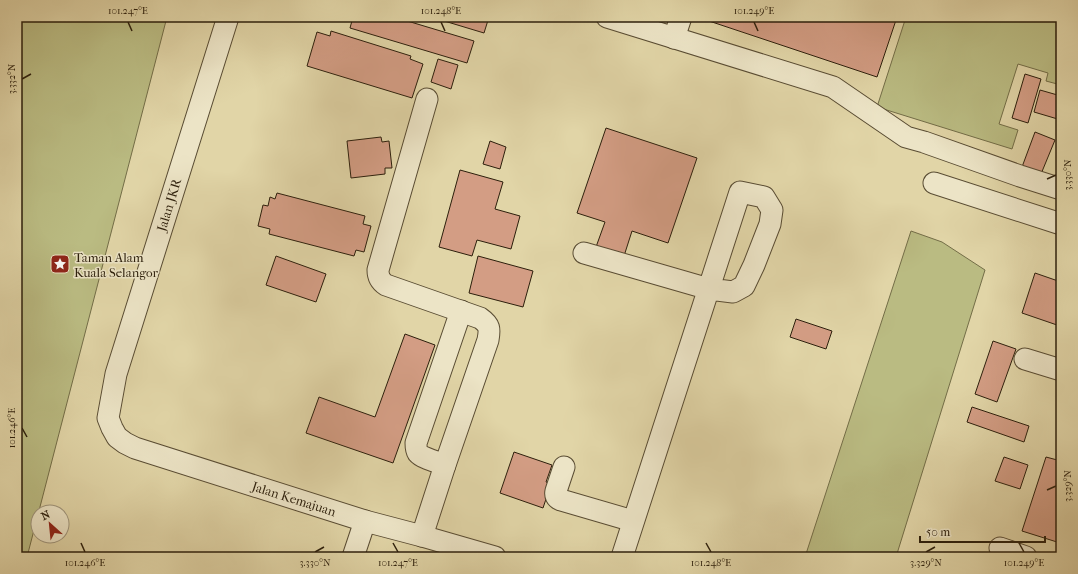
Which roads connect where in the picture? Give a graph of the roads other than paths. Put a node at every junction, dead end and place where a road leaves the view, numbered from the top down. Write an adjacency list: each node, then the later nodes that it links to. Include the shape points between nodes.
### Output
1 (228, 17): 13 (street, Jalan JKR, via 116,374)
2 (607, 17): 4 (street)
3 (681, 17): 4 (street)
4 (674, 38): 7 (street, via 833,87 906,137)
5 (426, 98): 10 (street, via 378,275 386,285)
6 (934, 183): 8 (street)
7 (1061, 189)
8 (1061, 224)
9 (584, 253): 17 (street, via 709,289)
10 (461, 311): 14 (street, via 485,321 490,332); 14 (street, via 416,448 422,456)
11 (1025, 359): 12 (street)
12 (1061, 370)
13 (108, 418): 16 (street, Jalan Kemajuan, via 117,437 135,448)
14 (445, 465): 18 (street)
15 (564, 467): 17 (street, via 556,491 557,498)
16 (365, 521): 18 (street, Jalan Kemajuan); 20 (street)
17 (634, 521): 22 (street)
18 (422, 536): 21 (street, Jalan Kemajuan)
19 (1000, 548): 23 (street)
20 (353, 557)
21 (495, 557)
22 (622, 557)
23 (1026, 557)

